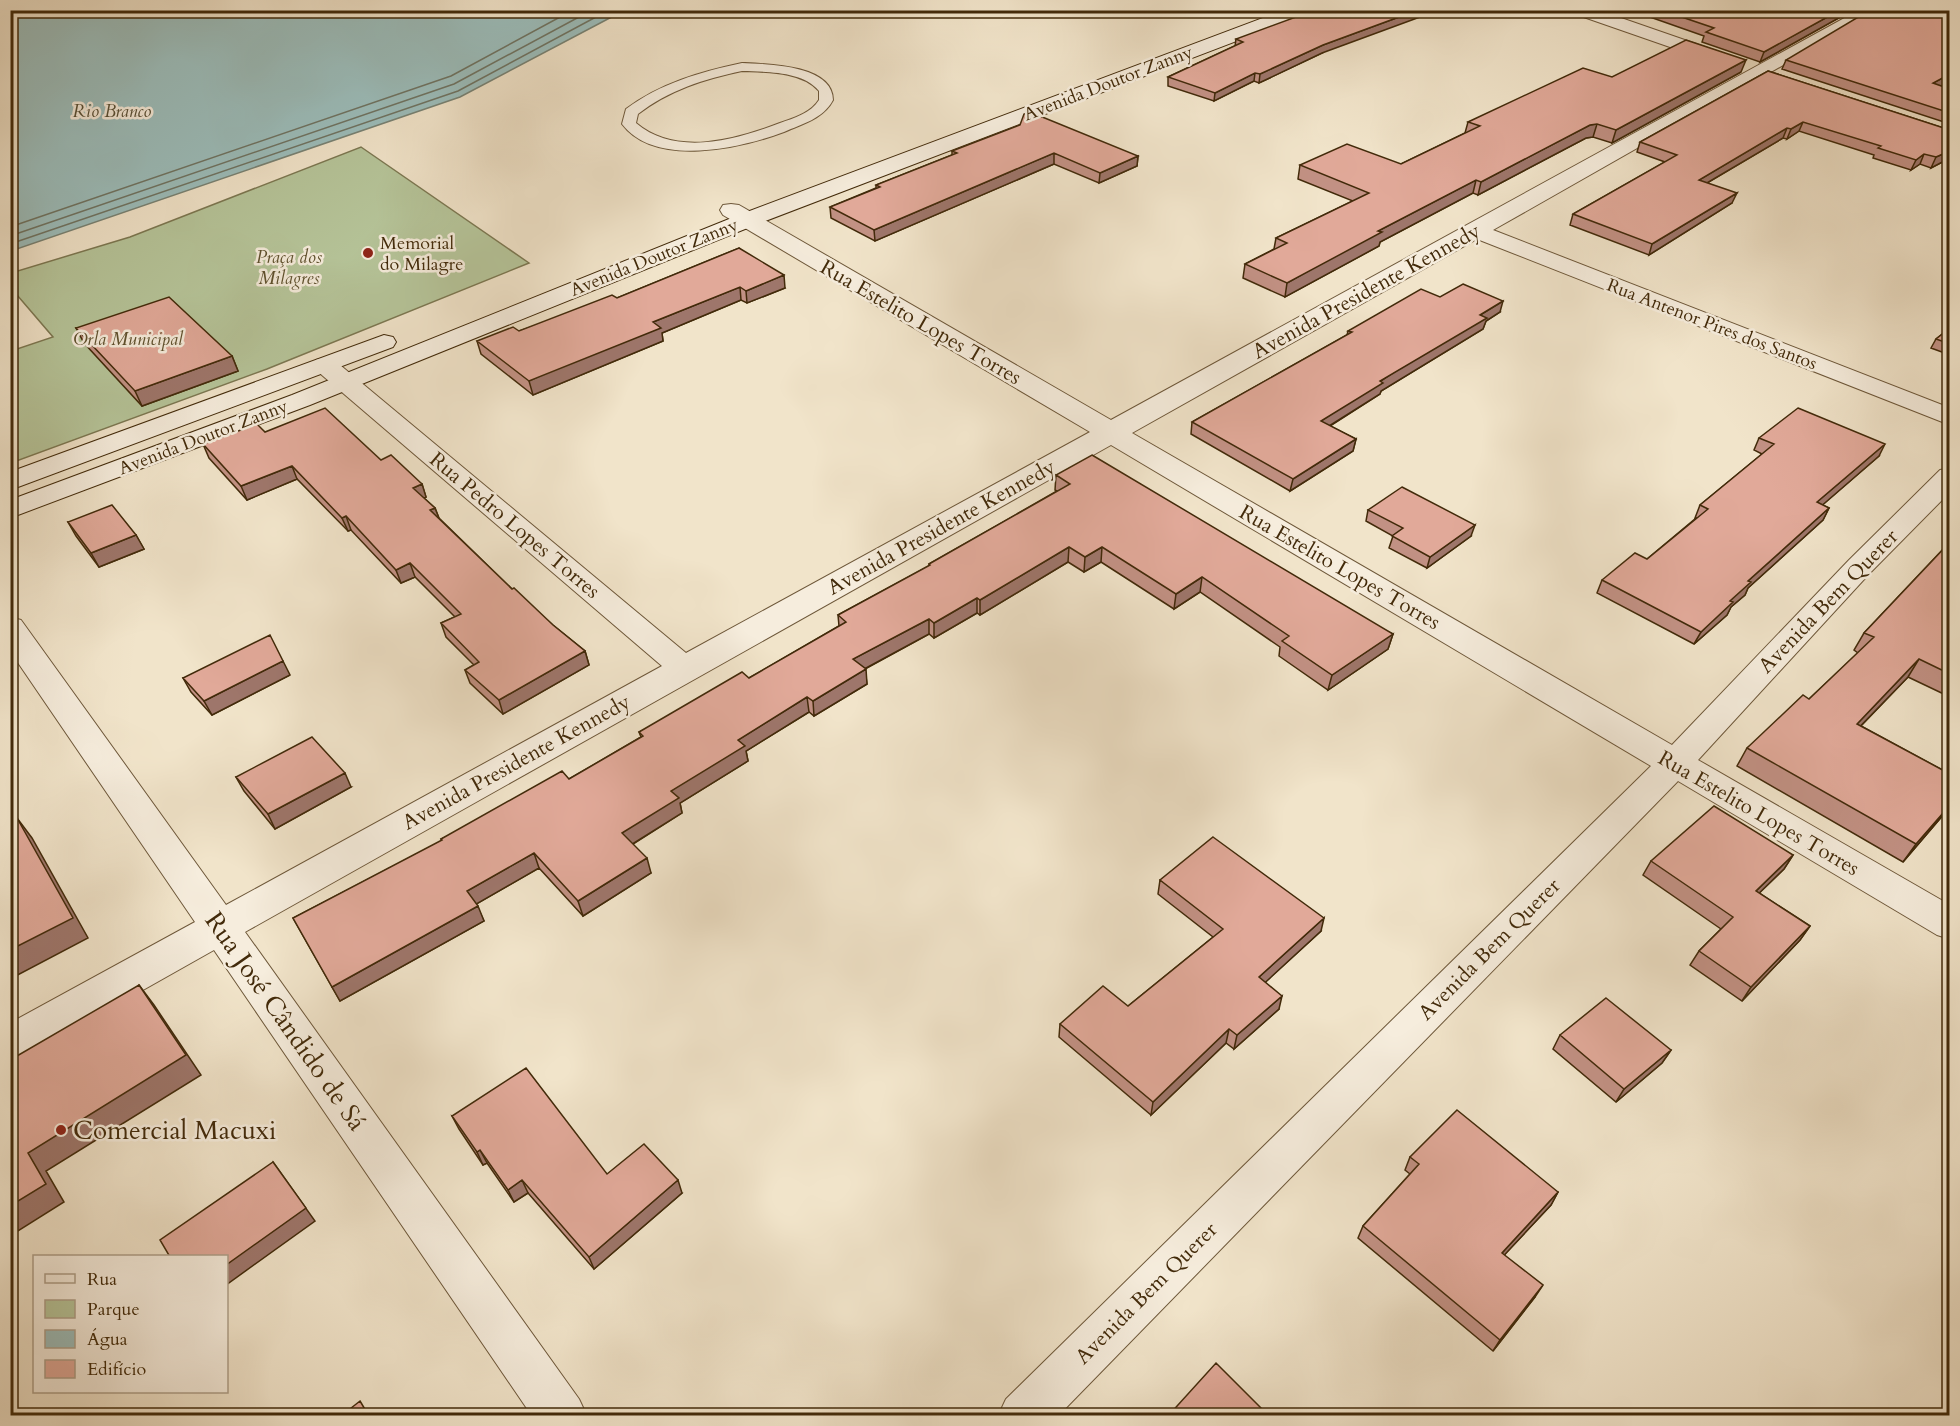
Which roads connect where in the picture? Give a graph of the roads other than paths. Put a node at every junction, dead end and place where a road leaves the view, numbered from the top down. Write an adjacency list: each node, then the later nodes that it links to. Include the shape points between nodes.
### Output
1 (1258, 10): 8 (street, Avenida Doutor Zanny)
2 (1301, 10): 8 (street, Avenida Doutor Zanny)
3 (1581, 10): 5 (street)
4 (1872, 10): 5 (street, Avenida Presidente Kennedy)
5 (1761, 72): 6 (street); 9 (street, Avenida Presidente Kennedy)
6 (1783, 80)
7 (804, 118): 7 (lane, via 825,102 824,87 783,70 742,67 652,95 631,112 629,124 635,130 683,147 719,146 742,142)
8 (739, 215): 10 (street, Avenida Doutor Zanny); 12 (street, Avenida Doutor Zanny); 14 (street, Rua Estelito Lopes Torres)
9 (1475, 231): 13 (street, Rua Antenor Pires dos Santos); 14 (street, Avenida Presidente Kennedy)
10 (457, 315)
11 (402, 335): 12 (street, Avenida Doutor Zanny)
12 (335, 373): 16 (street, Avenida Doutor Zanny); 17 (street, Avenida Doutor Zanny); 19 (street, Rua Pedro Lopes Torres)
13 (1950, 417)
14 (1111, 433): 19 (street, Avenida Presidente Kennedy); 20 (street, Rua Estelito Lopes Torres)
15 (1950, 476): 20 (street, Avenida Bem Querer)
16 (10, 482)
17 (10, 510)
18 (10, 627): 22 (street, Rua José Cândido de Sá)
19 (684, 668): 22 (street, Avenida Presidente Kennedy)
20 (1675, 763): 21 (street, Rua Estelito Lopes Torres); 25 (street, Avenida Bem Querer)
21 (1950, 924)
22 (220, 927): 23 (street, Avenida Presidente Kennedy); 24 (street, Rua José Cândido de Sá)
23 (10, 1044)
24 (562, 1416)
25 (1023, 1416)

